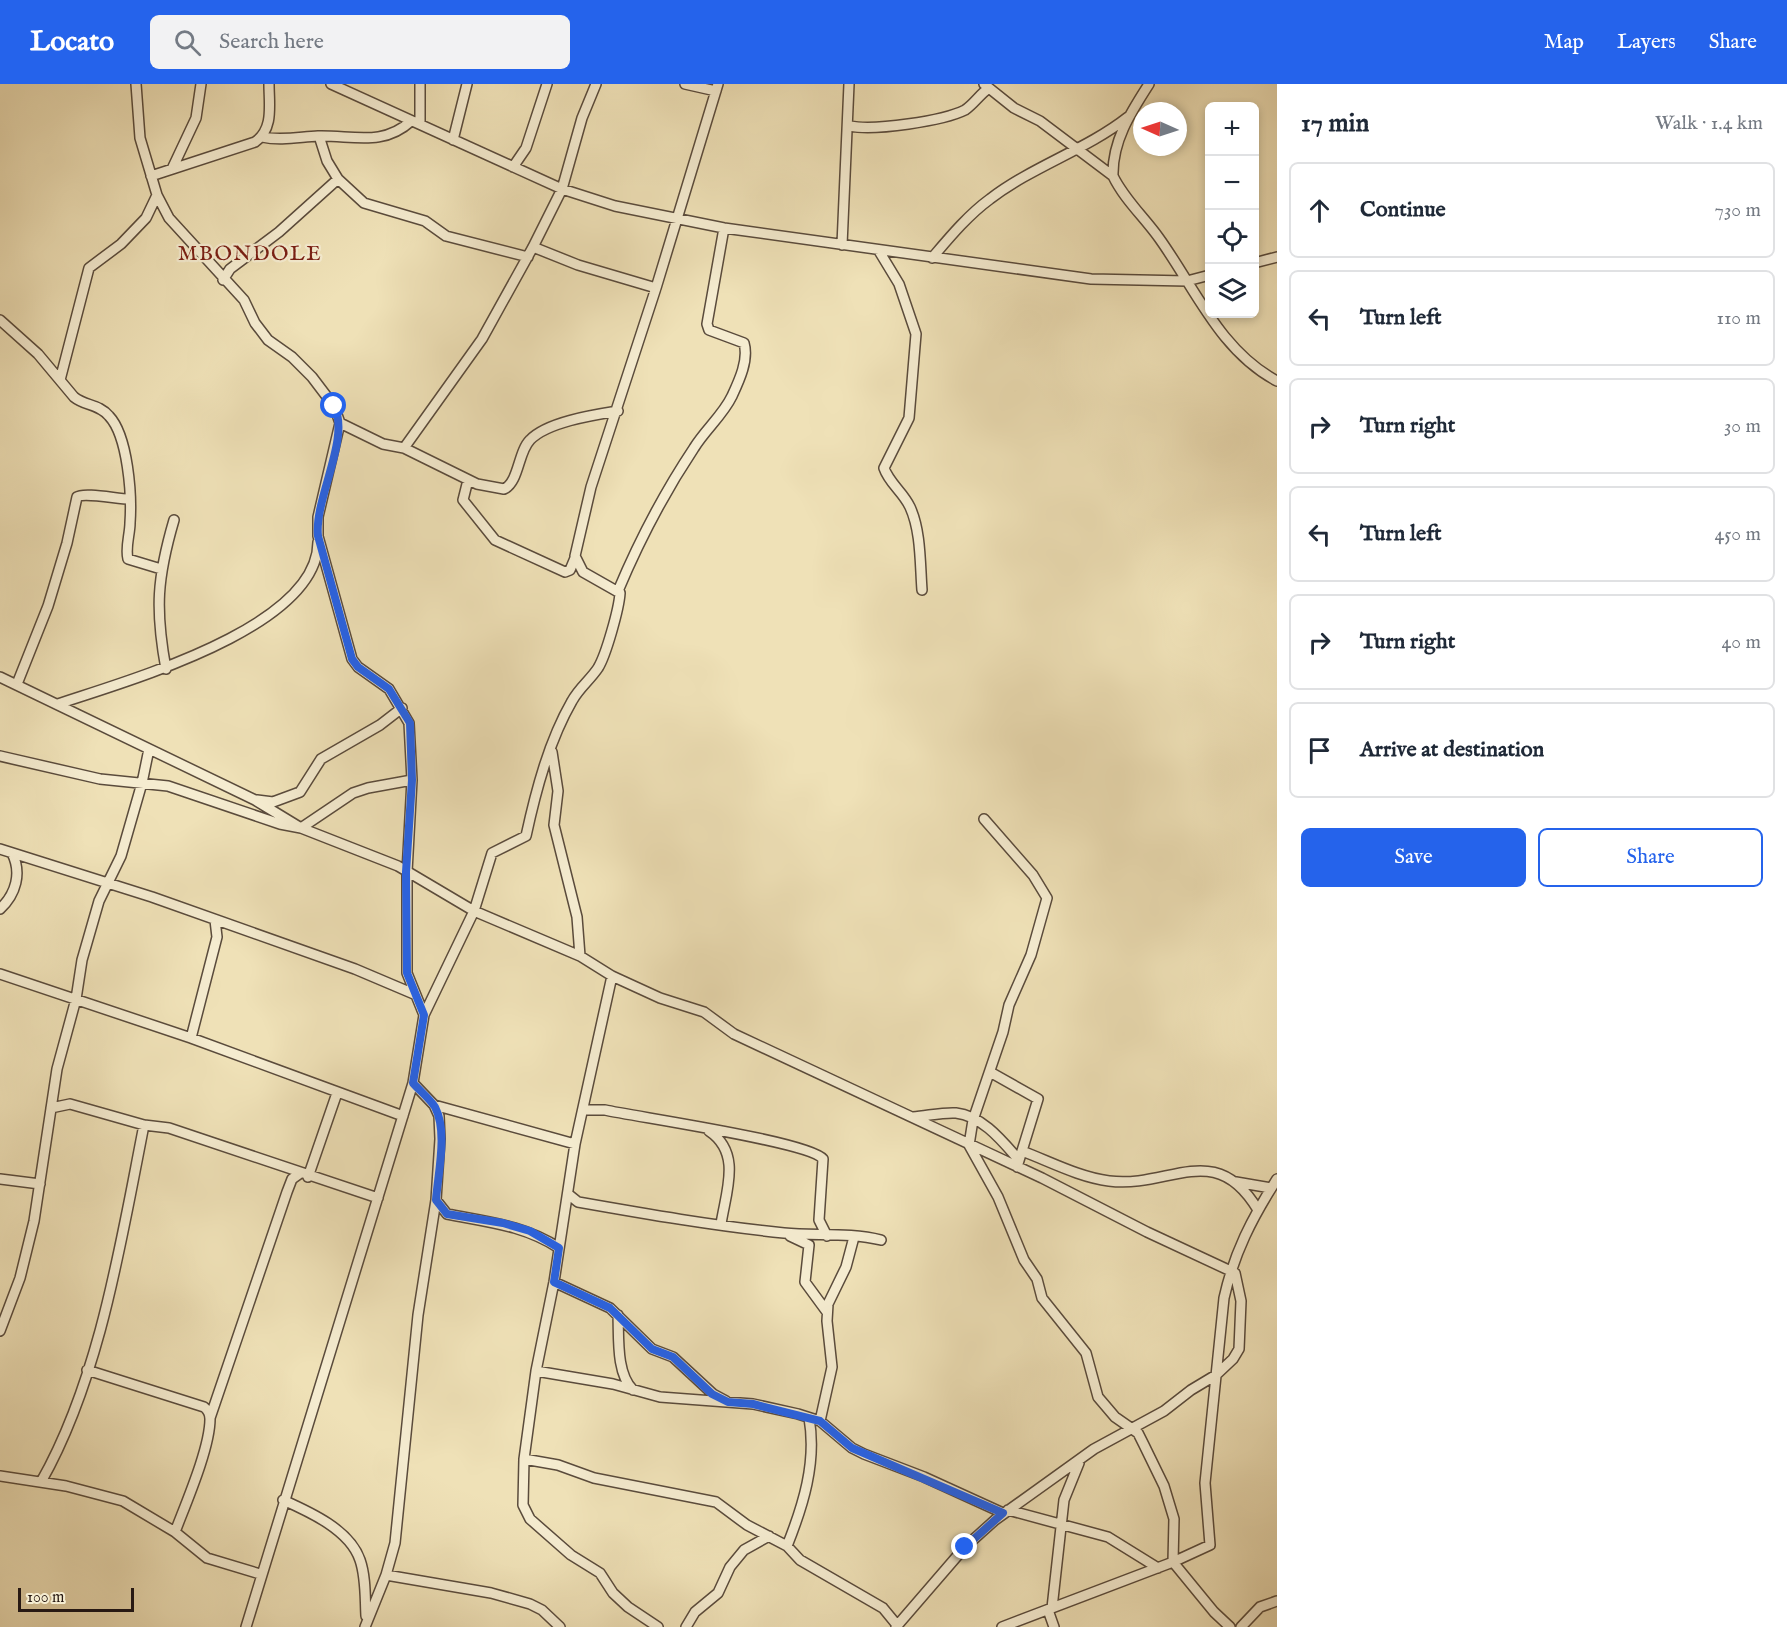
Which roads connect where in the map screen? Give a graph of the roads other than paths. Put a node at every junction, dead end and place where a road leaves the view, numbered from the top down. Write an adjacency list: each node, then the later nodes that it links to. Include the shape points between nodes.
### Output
1 (136, 84): 23 (street, via 140,138)
2 (201, 84): 22 (street, via 196,118)
3 (269, 84): 18 (street, via 268,127)
4 (331, 84): 15 (street)
5 (420, 84): 15 (street)
6 (467, 84): 19 (street)
7 (547, 84): 21 (street, via 526,148)
8 (596, 84): 26 (street)
9 (685, 84): 13 (street)
10 (849, 84): 16 (street)
11 (1149, 84): 14 (street)
12 (987, 86): 16 (street, via 966,109 948,115 878,128); 20 (street, via 1014,108)
13 (717, 87): 28 (street)
14 (1130, 115): 20 (street, via 1103,135); 24 (street, via 1114,155)
15 (416, 123): 17 (street, via 379,138); 19 (street)
16 (850, 126): 30 (street)
17 (320, 136): 18 (street, via 282,140); 25 (street)
18 (262, 137): 22 (street)
19 (453, 140): 21 (street)
20 (1077, 147): 24 (street); 35 (street, via 990,198)
21 (513, 167): 26 (street)
22 (172, 169): 23 (street)
23 (151, 176): 27 (street)
24 (1113, 176): 39 (street)
25 (338, 179): 33 (street, via 353,195 376,209 425,221 446,236); 38 (street, via 230,269)
26 (562, 189): 28 (street, via 615,206); 31 (street)
27 (157, 195): 38 (street, via 169,218); 42 (street, via 146,218 121,244 89,268)
28 (677, 219): 29 (street); 40 (street)
29 (724, 228): 30 (street); 54 (street, via 707,324 709,330 744,343 744,364 731,398 662,501)
30 (842, 245): 32 (street)
31 (533, 248): 33 (street); 40 (street)
32 (879, 251): 35 (street); 53 (street, via 899,284 916,334 909,418 884,468 913,515)
33 (528, 257): 46 (street, via 482,339)
34 (1277, 257): 36 (street)
35 (932, 258): 39 (street, via 1090,279)
36 (1259, 262)
37 (1205, 276): 39 (street)
38 (223, 280): 45 (street, via 244,300 268,340 312,377 334,406)
39 (1187, 281): 43 (street, via 1231,344)
40 (656, 288): 44 (street)
41 (0, 320): 42 (street)
42 (60, 380): 48 (street, via 80,402 102,409 118,428)
43 (1277, 381)
44 (618, 411): 47 (street, via 567,422 534,437 524,447 508,487 485,487); 51 (street, via 591,487)
45 (340, 423): 46 (street, via 382,444); 50 (street, via 318,517)
46 (404, 448): 47 (street)
47 (468, 480): 51 (street, via 463,500 495,540 565,572 570,570)
48 (129, 499): 52 (street, via 128,559); 57 (street, via 84,493 77,496 48,606)
49 (174, 520): 52 (street)
50 (318, 536): 55 (street, via 314,568 288,600 254,625); 59 (street, via 352,659 389,689)
51 (575, 556): 54 (street, via 583,572)
52 (161, 569): 55 (street, via 157,608)
53 (922, 590)
54 (618, 591): 61 (street, via 620,596 600,664 572,701)
55 (166, 669): 58 (street)
56 (0, 677): 57 (street)
57 (17, 684): 58 (street)
58 (58, 704): 60 (street)
59 (402, 708): 63 (street, via 410,723); 65 (street, via 321,759 300,792 273,802)
60 (149, 749): 64 (street); 65 (street)
61 (552, 749): 73 (street, via 526,836 492,853); 75 (street, via 558,791 554,825 577,917)
62 (0, 756): 64 (street, via 100,779)
63 (412, 780): 67 (street, via 353,793); 70 (street)
64 (142, 783): 67 (street, via 168,786); 71 (street)
65 (255, 800): 67 (street)
66 (984, 819): 84 (street, via 1033,874 1047,898 1032,955 1009,1005)
67 (301, 828): 70 (street)
68 (0, 849): 69 (street)
69 (12, 853): 71 (street); 72 (street, via 17,864 16,884)
70 (406, 872): 73 (street); 80 (street, via 407,973)
71 (110, 882): 74 (street); 81 (street, via 99,901 82,960)
72 (0, 909)
73 (474, 911): 75 (street); 82 (street)
74 (215, 920): 80 (street, via 356,969); 83 (street, via 217,937)
75 (580, 956): 78 (street)
76 (0, 967): 79 (street)
77 (0, 974): 79 (street)
78 (612, 976): 89 (street); 91 (street, via 704,1012 734,1034)
79 (12, 977): 81 (street)
80 (414, 994): 82 (street)
81 (76, 999): 83 (street); 88 (street)
82 (424, 1015): 85 (street)
83 (191, 1038): 86 (street)
84 (990, 1072): 92 (street); 97 (street, via 1038,1099)
85 (413, 1083): 87 (street); 90 (street)
86 (337, 1093): 90 (street); 98 (street)
87 (434, 1105): 95 (street); 105 (street, via 439,1116 440,1139)
88 (51, 1108): 93 (street, via 70,1104); 101 (street)
89 (583, 1110): 94 (street, via 604,1110); 95 (street)
90 (403, 1116): 104 (street)
91 (911, 1118): 92 (street, via 957,1113); 96 (street)
92 (973, 1120): 96 (street); 97 (street, via 998,1136)
93 (144, 1125): 98 (street, via 208,1140); 122 (street, via 103,1316)
94 (707, 1129): 109 (street, via 724,1144 730,1158); 112 (street, via 802,1147 821,1155 819,1220)
95 (574, 1144): 103 (street)
96 (969, 1145): 97 (street); 130 (street, via 998,1197 1024,1260 1037,1279 1042,1298 1086,1353 1098,1397 1115,1417)
97 (1020, 1160): 100 (street, via 1111,1181 1144,1180 1197,1169); 117 (street, via 1147,1232)
98 (303, 1175): 104 (street); 127 (street, via 292,1179 283,1201)
99 (0, 1179): 101 (street)
100 (1234, 1182): 102 (street); 108 (street)
101 (40, 1184): 121 (street, via 20,1278)
102 (1274, 1184): 108 (street)
103 (568, 1194): 106 (street); 107 (street)
104 (378, 1198): 135 (street)
105 (436, 1200): 114 (street, via 447,1214 503,1223); 144 (street, via 418,1315 395,1543)
106 (578, 1202): 107 (street); 109 (street)
107 (565, 1208): 110 (street)
108 (1258, 1210): 117 (street)
109 (721, 1224): 111 (street)
110 (563, 1227): 114 (street); 116 (street)
111 (786, 1233): 112 (street); 119 (street, via 809,1245 805,1282)
112 (827, 1236): 113 (street)
113 (854, 1237): 115 (street); 119 (street)
114 (546, 1239): 116 (street)
115 (881, 1240)
116 (559, 1248): 118 (street)
117 (1231, 1270): 124 (street); 124 (street, via 1241,1293 1239,1348)
118 (554, 1282): 120 (street); 123 (street)
119 (827, 1312): 129 (street, via 832,1367)
120 (618, 1315): 125 (street, via 623,1372); 126 (street, via 652,1349 673,1357 712,1394)
121 (0, 1331)
122 (87, 1370): 127 (street, via 204,1407); 134 (street)
123 (536, 1371): 125 (street); 131 (street)
124 (1216, 1375): 130 (street); 141 (street, via 1204,1483 1210,1542)
125 (633, 1390): 126 (street, via 690,1401)
126 (728, 1402): 128 (street)
127 (210, 1418): 138 (street)
128 (809, 1418): 129 (street); 140 (street, via 811,1444 805,1496)
129 (820, 1421): 136 (street, via 852,1448)
130 (1133, 1429): 132 (street, via 1094,1449); 141 (street, via 1144,1444 1170,1504 1175,1527)
131 (525, 1459): 139 (street, via 594,1478 706,1499); 153 (street, via 523,1505 530,1519 600,1574 618,1598)
132 (1080, 1461): 136 (street); 137 (street, via 1066,1492)
133 (0, 1476): 134 (street)
134 (41, 1482): 138 (street, via 123,1501)
135 (283, 1500): 143 (street); 149 (street, via 327,1524 356,1550 362,1568)
136 (1006, 1511): 137 (street); 148 (street, via 965,1547)
137 (1062, 1524): 142 (street, via 1107,1537); 146 (street)
138 (175, 1532): 143 (street, via 207,1558)
139 (769, 1536): 140 (street); 154 (street, via 744,1550 730,1567 718,1593 695,1612)
140 (787, 1546): 147 (street, via 800,1560)
141 (1173, 1562): 142 (street); 157 (street)
142 (1158, 1568): 146 (street)
143 (260, 1574): 151 (street)
144 (386, 1575): 149 (street); 152 (street, via 491,1593 530,1604)
145 (1277, 1601): 158 (street, via 1260,1607)
146 (1050, 1609): 155 (street); 156 (street)
147 (889, 1613): 148 (street); 150 (street)
148 (905, 1617): 150 (street)
149 (366, 1625)
150 (897, 1626)
151 (246, 1627)
152 (560, 1627)
153 (658, 1627)
154 (686, 1627)
155 (1002, 1627)
156 (1054, 1627)
157 (1230, 1627)
158 (1241, 1627)

